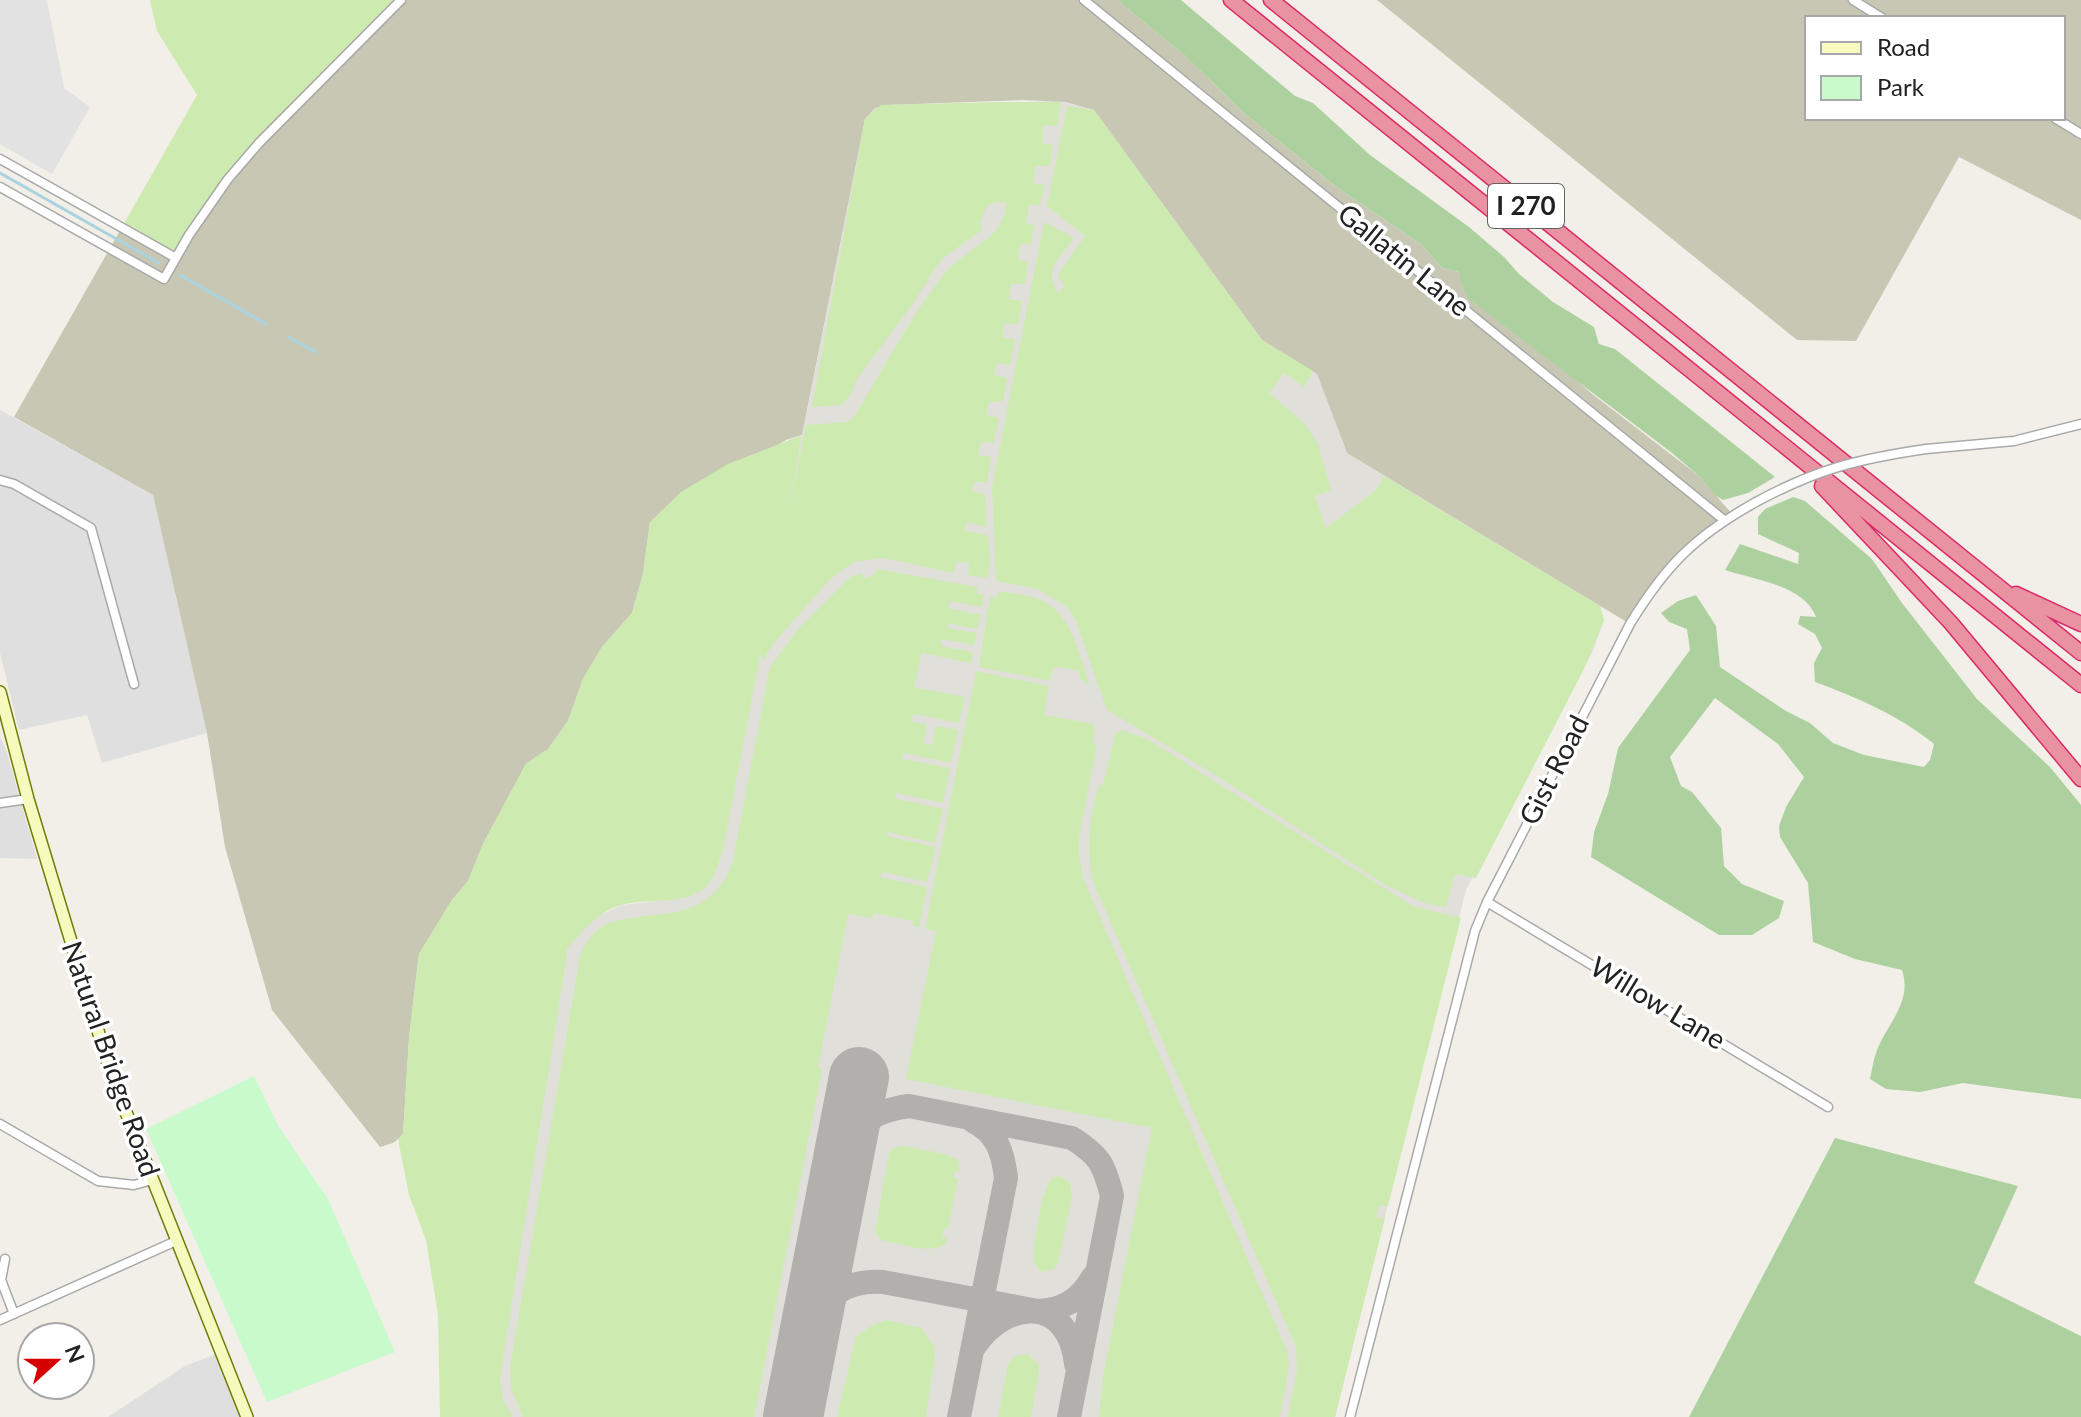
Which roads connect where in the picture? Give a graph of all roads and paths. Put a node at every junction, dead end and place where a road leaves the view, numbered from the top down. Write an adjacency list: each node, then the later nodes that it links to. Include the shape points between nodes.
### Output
1 (401, 0): 11 (street, via 259,143 228,179)
2 (1084, 0): 15 (street, Gallatin Lane)
3 (1231, 0): 13 (highway, I 270)
4 (1271, 0): 16 (highway, I 270)
5 (1853, 0): 6 (street)
6 (1879, 16)
7 (2058, 120): 8 (street)
8 (2081, 134)
9 (0, 159): 11 (street)
10 (0, 187): 11 (street, via 164,279)
11 (176, 258)
12 (2081, 424): 15 (street, Gist Road, bridge, via 2014,441 1869,457 1822,470)
13 (1787, 448): 20 (highway, I 270); 22 (highway, via 1930,599)
14 (0, 480): 19 (street, via 91,528)
15 (1724, 520): 27 (street, Gist Road, via 1653,585)
16 (1998, 586): 17 (highway); 18 (highway, I 270)
17 (2081, 624)
18 (2081, 653)
19 (134, 684)
20 (2081, 685)
21 (0, 692): 25 (main road, Natural Bridge Road)
22 (2053, 744): 23 (highway); 24 (highway)
23 (2081, 768)
24 (2081, 779)
25 (28, 799): 26 (street); 30 (main road, Natural Bridge Road, via 107,1063)
26 (0, 803)
27 (1487, 902): 28 (street, Willow Lane); 36 (street, Gist Road, via 1475,931)
28 (1828, 1107)
29 (0, 1124): 30 (street, via 98,1181 134,1185)
30 (152, 1180): 31 (main road, Natural Bridge Road)
31 (176, 1241): 33 (street); 35 (main road, Natural Bridge Road)
32 (5, 1259): 33 (street, via 1,1280)
33 (14, 1314): 34 (street)
34 (0, 1320)
35 (247, 1417)
36 (1350, 1417)

